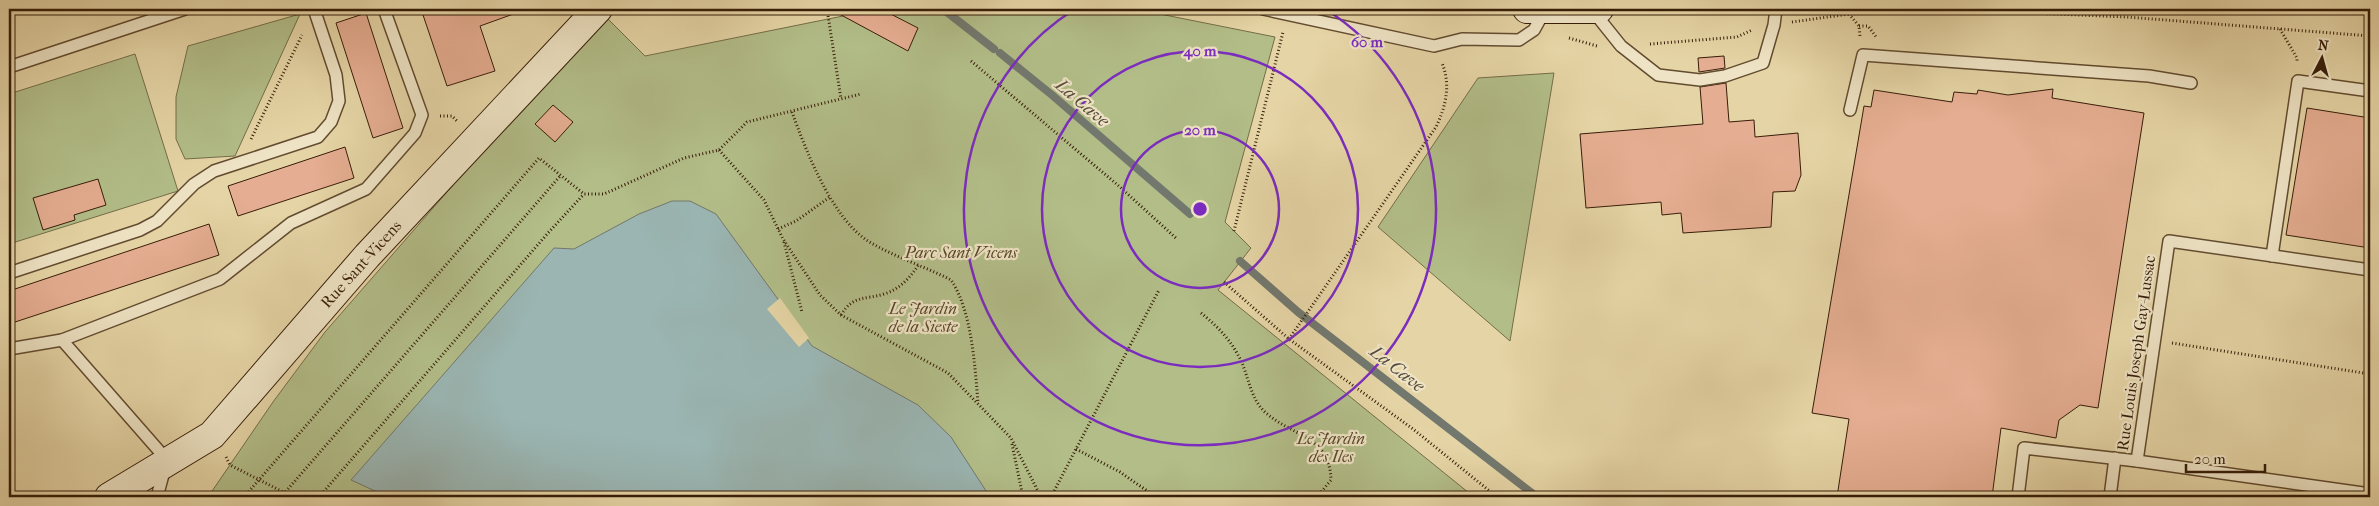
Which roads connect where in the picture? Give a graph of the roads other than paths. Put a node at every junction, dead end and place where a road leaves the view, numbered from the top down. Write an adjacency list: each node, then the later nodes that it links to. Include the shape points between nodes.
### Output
1 (185, 9): 10 (lane)
2 (314, 9): 16 (lane, via 336,75 339,100 331,122 318,137 214,171 194,184 157,221 140,230)
3 (384, 9): 17 (lane, via 422,115 415,133 366,189 291,223 220,279)
4 (598, 9): 20 (main road, Rue Sant-Vicens, via 367,256 212,435)
5 (1263, 9): 9 (lane, via 1434,46 1462,39 1519,40 1534,30)
6 (1591, 9): 7 (main road); 8 (lane, via 1621,46 1658,75 1700,80 1725,76 1764,63); 9 (main road)
7 (1599, 9)
8 (1776, 9)
9 (1545, 10)
10 (9, 67)
11 (2191, 83): 13 (lane, via 2149,76 1863,55)
12 (2370, 91): 14 (lane, via 2298,82)
13 (1850, 110)
14 (2272, 256): 15 (lane, Rue Louis Joseph Gay-Lussac); 21 (lane, Rue Louis Joseph Gay-Lussac, via 2168,241)
15 (2370, 270)
16 (9, 273)
17 (62, 340): 18 (lane); 20 (lane)
18 (9, 349)
19 (2115, 458): 21 (lane, Rue Louis Joseph Gay-Lussac); 25 (lane, via 2024,448); 26 (lane, Rue Louis Joseph Gay-Lussac)
20 (167, 460): 23 (main road, Rue Sant-Vicens); 24 (lane)
21 (2137, 461): 22 (lane)
22 (2370, 494)
23 (109, 497)
24 (158, 497)
25 (2018, 497)
26 (2110, 497)

